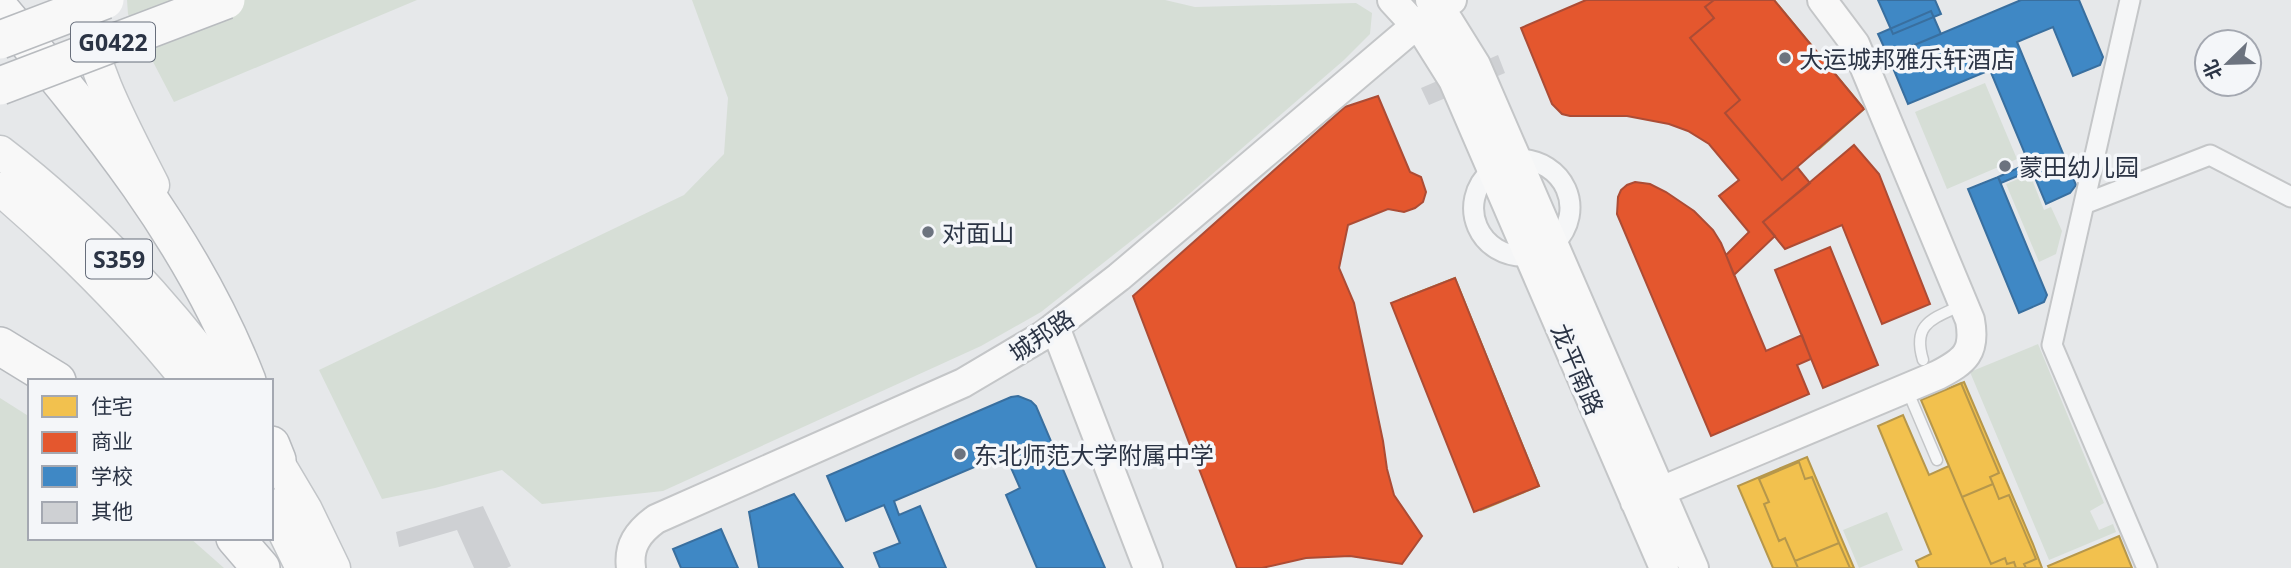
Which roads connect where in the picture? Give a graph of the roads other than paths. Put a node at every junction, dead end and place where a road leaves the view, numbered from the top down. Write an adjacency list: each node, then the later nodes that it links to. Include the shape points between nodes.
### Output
1 (81, 0): 18 (main road, via 102,77)
2 (104, 0): 10 (highway, G0422, bridge)
3 (226, 0): 9 (highway, G0422, bridge)
4 (243, 0): 9 (highway, bridge)
5 (1392, 0): 8 (street)
6 (1822, 0): 19 (street, via 1856,44)
7 (2130, 0): 16 (street)
8 (1434, 8): 13 (street, 龙平南路, via 1448,20 1464,73); 20 (street, 城邦路)
9 (188, 13): 11 (highway, G0422, bridge)
10 (1, 21): 18 (highway, via 120,155)
11 (0, 86)
12 (0, 152): 25 (main road, S359, via 112,251)
13 (1504, 165): 17 (street, 龙平南路); 17 (street, via 1542,164 1566,188 1569,221 1561,236)
14 (0, 189): 24 (main road, S359, via 105,285)
15 (2291, 197): 16 (street, via 2210,155)
16 (2084, 204): 40 (street, via 2052,345)
17 (1541, 250): 30 (street, 龙平南路)
18 (189, 258): 26 (highway)
19 (1964, 304): 22 (lane, via 1925,324 1919,336); 27 (street, via 1973,333 1968,355 1950,369)
20 (1055, 327): 36 (street, 城邦路, via 963,383 656,519 642,529 632,545); 37 (street)
21 (0, 346): 23 (highway)
22 (1923, 359)
23 (54, 379)
24 (186, 379)
25 (221, 379)
26 (246, 379)
27 (1906, 388): 29 (lane); 30 (street)
28 (273, 452): 35 (main road)
29 (1937, 460)
30 (1648, 497): 38 (street, 龙平南路); 39 (street, 龙平南路)
31 (273, 509): 34 (main road)
32 (237, 540): 33 (highway)
33 (261, 568)
34 (302, 568)
35 (334, 568)
36 (631, 568)
37 (1148, 568)
38 (1664, 568)
39 (1694, 568)
40 (2147, 568)

